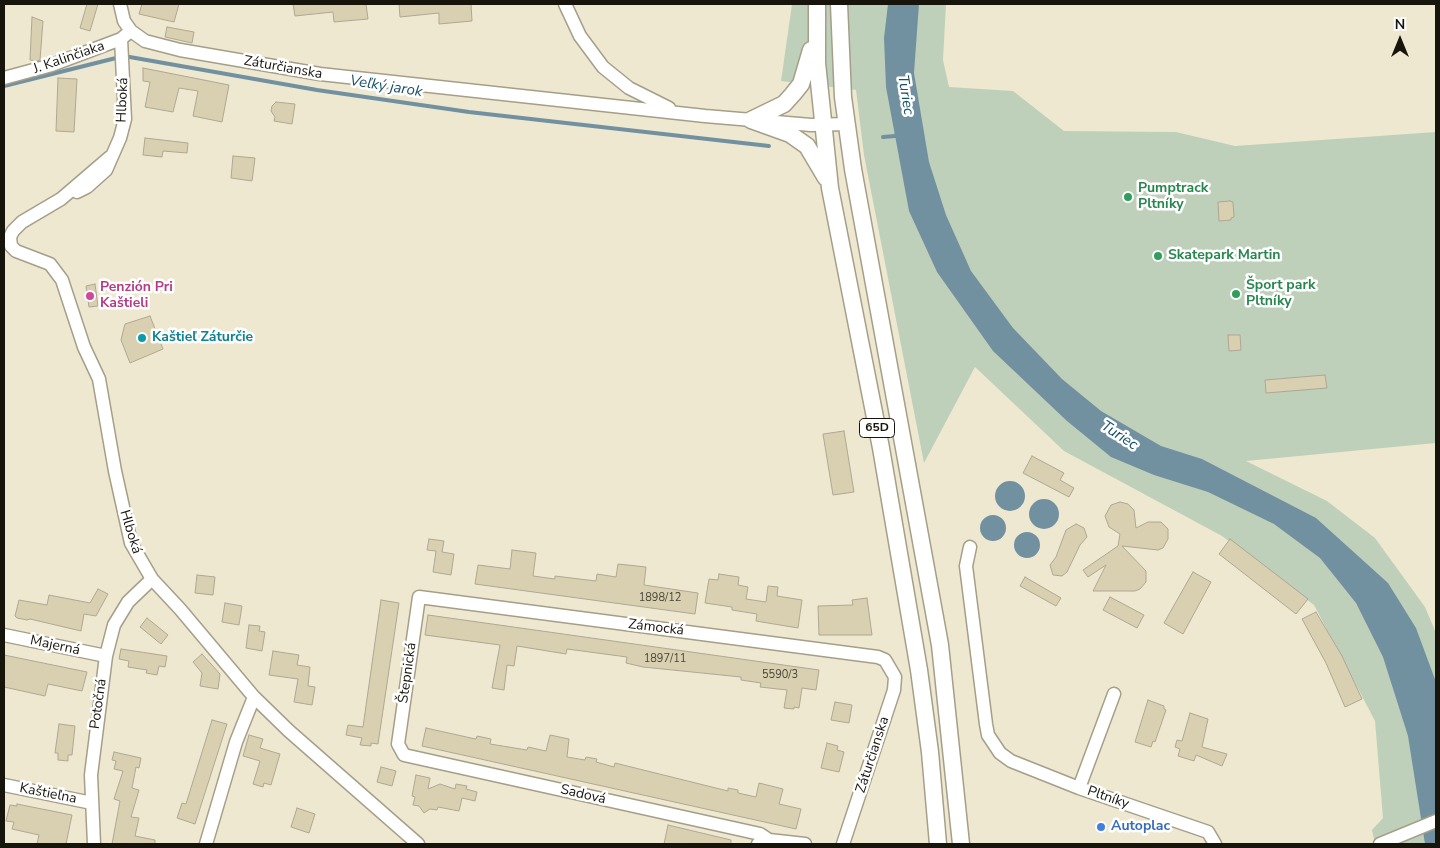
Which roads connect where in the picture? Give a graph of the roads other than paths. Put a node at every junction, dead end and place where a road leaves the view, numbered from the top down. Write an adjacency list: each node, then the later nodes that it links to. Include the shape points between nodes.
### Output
1 (120, 4): 6 (street)
2 (564, 4): 8 (street, via 590,52 615,78)
3 (817, 4): 5 (main road, 65D)
4 (838, 4): 10 (main road, 65D, via 839,58)
5 (816, 28): 9 (main road, via 801,84 784,104); 11 (main road, 65D, via 816,63)
6 (124, 45): 7 (street, J. Kalinčiaka); 8 (street, Záturčianska, via 145,40 180,50 320,74); 14 (street, Hlboká, via 125,119 106,170 87,187 22,222 10,237 11,246 16,251 50,264 62,280 84,347 99,379 131,543)
7 (4, 78)
8 (678, 112): 9 (street, Záturčianska)
9 (751, 120): 11 (street, Záturčianska); 12 (main road, via 790,134 807,146)
10 (846, 124): 11 (street, Záturčianska); 33 (main road, 65D, via 940,645)
11 (823, 125): 12 (main road, 65D)
12 (830, 188): 26 (main road, 65D, via 881,448 919,670 930,752)
13 (970, 547): 23 (street, Pltníky, via 966,566 988,735 1000,753 1011,762)
14 (152, 579): 17 (street, Potočná, via 128,602 114,624); 20 (street, Hlboká)
15 (419, 597): 18 (street, Zámocká, via 878,657); 21 (street, Štepnická)
16 (4, 636): 17 (street, Majerná)
17 (106, 656): 24 (street, Potočná, via 95,732)
18 (890, 666): 32 (street, Záturčianska, via 895,677 894,690)
19 (1114, 694): 23 (street)
20 (254, 698): 29 (street, via 236,742); 30 (street, Hlboká)
21 (399, 749): 27 (street, Sadová, via 404,755 750,832)
22 (4, 785): 24 (street, Kaštieľna)
23 (1079, 788): 34 (street, Pltníky, via 1208,832)
24 (92, 803): 28 (street, Potočná)
25 (1436, 821): 35 (street)
26 (935, 840)
27 (763, 842): 31 (street)
28 (94, 844)
29 (206, 844)
30 (418, 844)
31 (805, 844)
32 (843, 844)
33 (961, 844)
34 (1215, 844)
35 (1380, 844)

